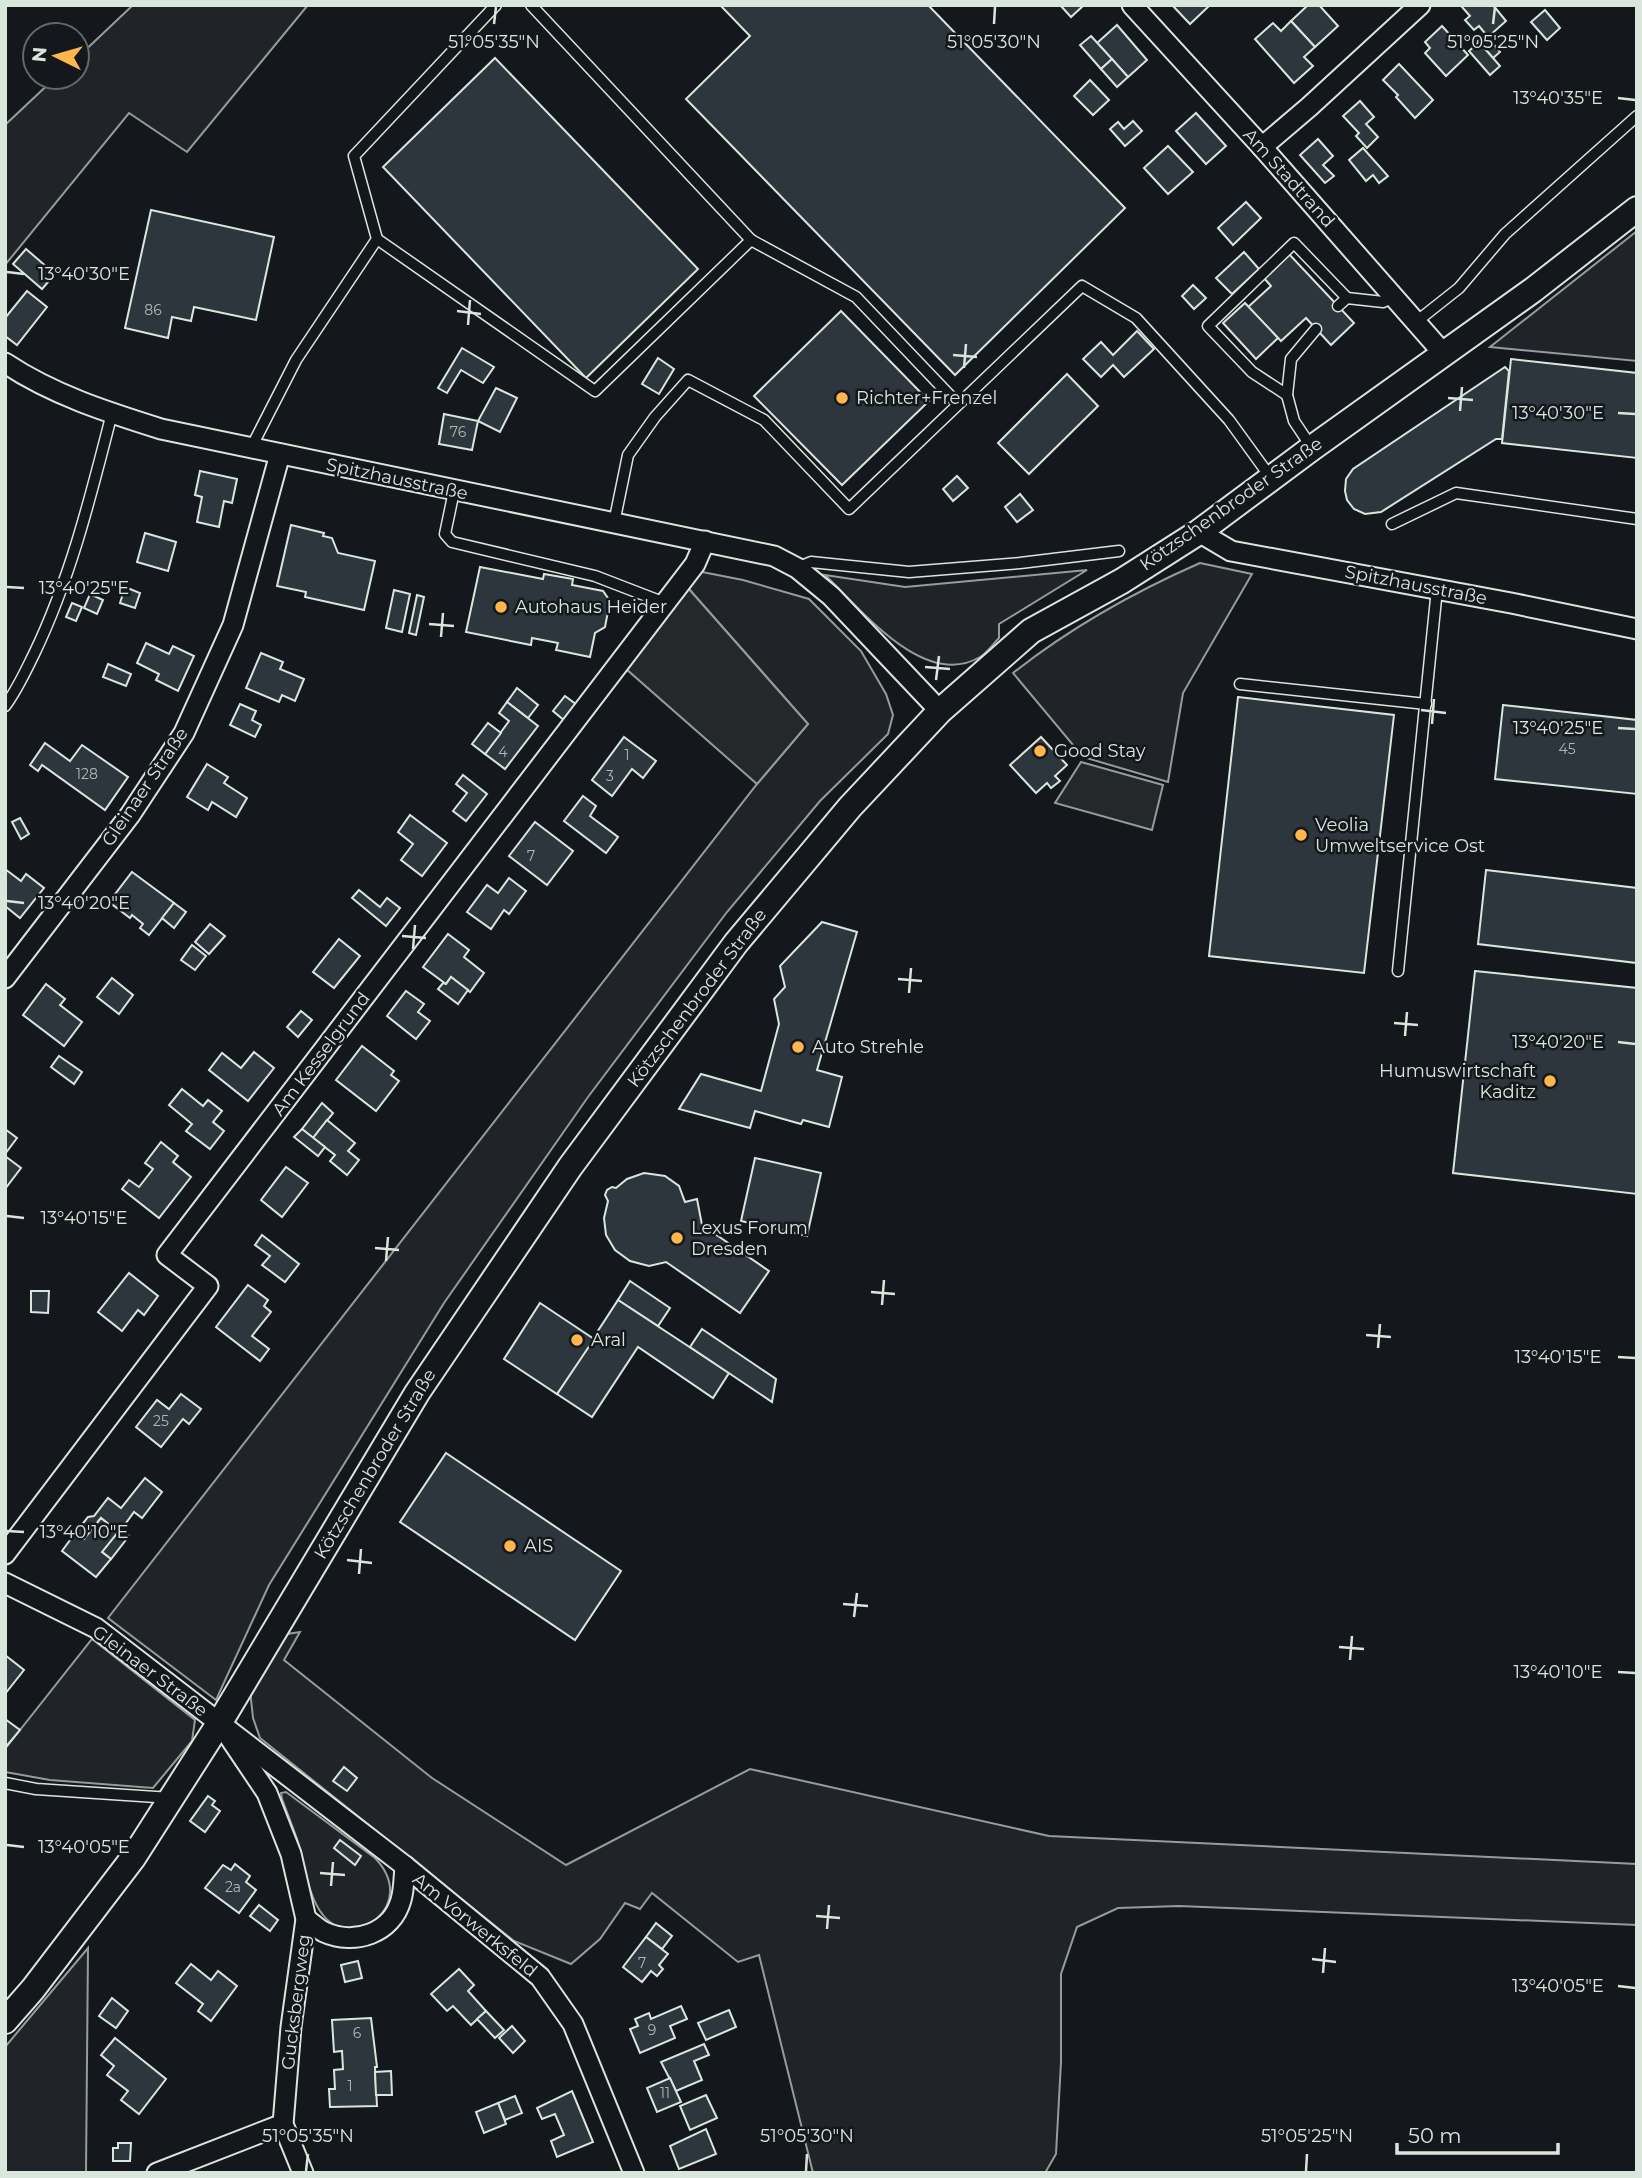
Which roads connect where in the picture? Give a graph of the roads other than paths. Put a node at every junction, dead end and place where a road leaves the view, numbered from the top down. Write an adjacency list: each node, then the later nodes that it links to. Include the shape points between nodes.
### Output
1 (496, 5): 8 (lane, via 354,156)
2 (531, 5): 9 (lane)
3 (1132, 5): 6 (street, Am Stadtrand)
4 (1420, 5): 6 (street)
5 (1637, 116): 13 (lane, via 1505,234 1459,288)
6 (1262, 147): 10 (street, Am Stadtrand)
7 (1637, 209): 15 (street, Kötzschenbroder Straße)
8 (377, 239): 9 (lane, via 595,391); 20 (lane, via 296,360)
9 (751, 240): 18 (lane, via 856,297)
10 (1394, 297): 11 (lane, via 1383,302); 13 (street, Am Stadtrand)
11 (1347, 298): 12 (lane); 17 (lane, via 1294,243 1208,326 1252,372)
12 (1338, 306)
13 (1416, 322): 15 (street, Am Stadtrand)
14 (1316, 328): 17 (lane, via 1291,359)
15 (1443, 353): 21 (street, Kötzschenbroder Straße)
16 (5, 363): 19 (street, Spitzhausstraße, via 24,376)
17 (1287, 395): 21 (lane, via 1294,421)
18 (958, 404): 23 (lane, via 1082,286 1136,318 1228,420); 26 (lane, via 849,509 764,420 688,380 628,455)
19 (112, 413): 20 (street, Spitzhausstraße, via 161,429); 37 (lane, via 77,547 50,620)
20 (251, 448): 22 (street, Spitzhausstraße)
21 (1312, 448): 23 (street, Kötzschenbroder Straße)
22 (281, 454): 24 (street, Spitzhausstraße); 40 (street, Gleinaer Straße, via 233,625 184,733 130,815)
23 (1270, 478): 28 (street, Kötzschenbroder Straße)
24 (454, 491): 26 (street, Spitzhausstraße); 33 (lane, via 445,534 452,542 595,576)
25 (1637, 519): 27 (lane, via 1456,493)
26 (614, 524): 29 (street, Spitzhausstraße)
27 (1392, 524)
28 (1199, 531): 32 (street, Spitzhausstraße, via 1231,551); 38 (street, Kötzschenbroder Straße, via 1122,581 1031,631)
29 (705, 541): 31 (street, Spitzhausstraße, via 774,556); 33 (street, Am Kesselgrund, via 695,564)
30 (1119, 551): 31 (lane, via 909,572 811,562)
31 (797, 568): 38 (street, Spitzhausstraße, via 831,596)
32 (1437, 589): 34 (street, Spitzhausstraße); 36 (lane)
33 (665, 603): 41 (street, Am Kesselgrund, via 167,1255 208,1286)
34 (1637, 629)
35 (1240, 684): 36 (lane)
36 (1426, 704): 39 (lane)
37 (5, 706)
38 (940, 711): 43 (street, Kötzschenbroder Straße, via 850,807 736,943 570,1167 424,1382)
39 (1398, 971)
40 (5, 978)
41 (5, 1554)
42 (5, 1583): 43 (street, Gleinaer Straße, via 96,1628)
43 (219, 1722): 45 (street, Kötzschenbroder Straße); 46 (street, Am Vorwerksfeld); 47 (street, Gucksbergweg, via 267,1793 292,1854)
44 (5, 1783): 45 (lane)
45 (171, 1798): 48 (street, Kötzschenbroder Straße, via 133,1858)
46 (405, 1866): 47 (street, Am Vorwerksfeld, via 401,1900 390,1922 369,1936 346,1938 325,1932); 52 (street, Am Vorwerksfeld, via 540,1977 573,2024)
47 (306, 1919): 49 (street, Gucksbergweg)
48 (5, 2021)
49 (283, 2124): 50 (street); 51 (street, Gucksbergweg)
50 (157, 2173)
51 (303, 2173)
52 (634, 2173)

